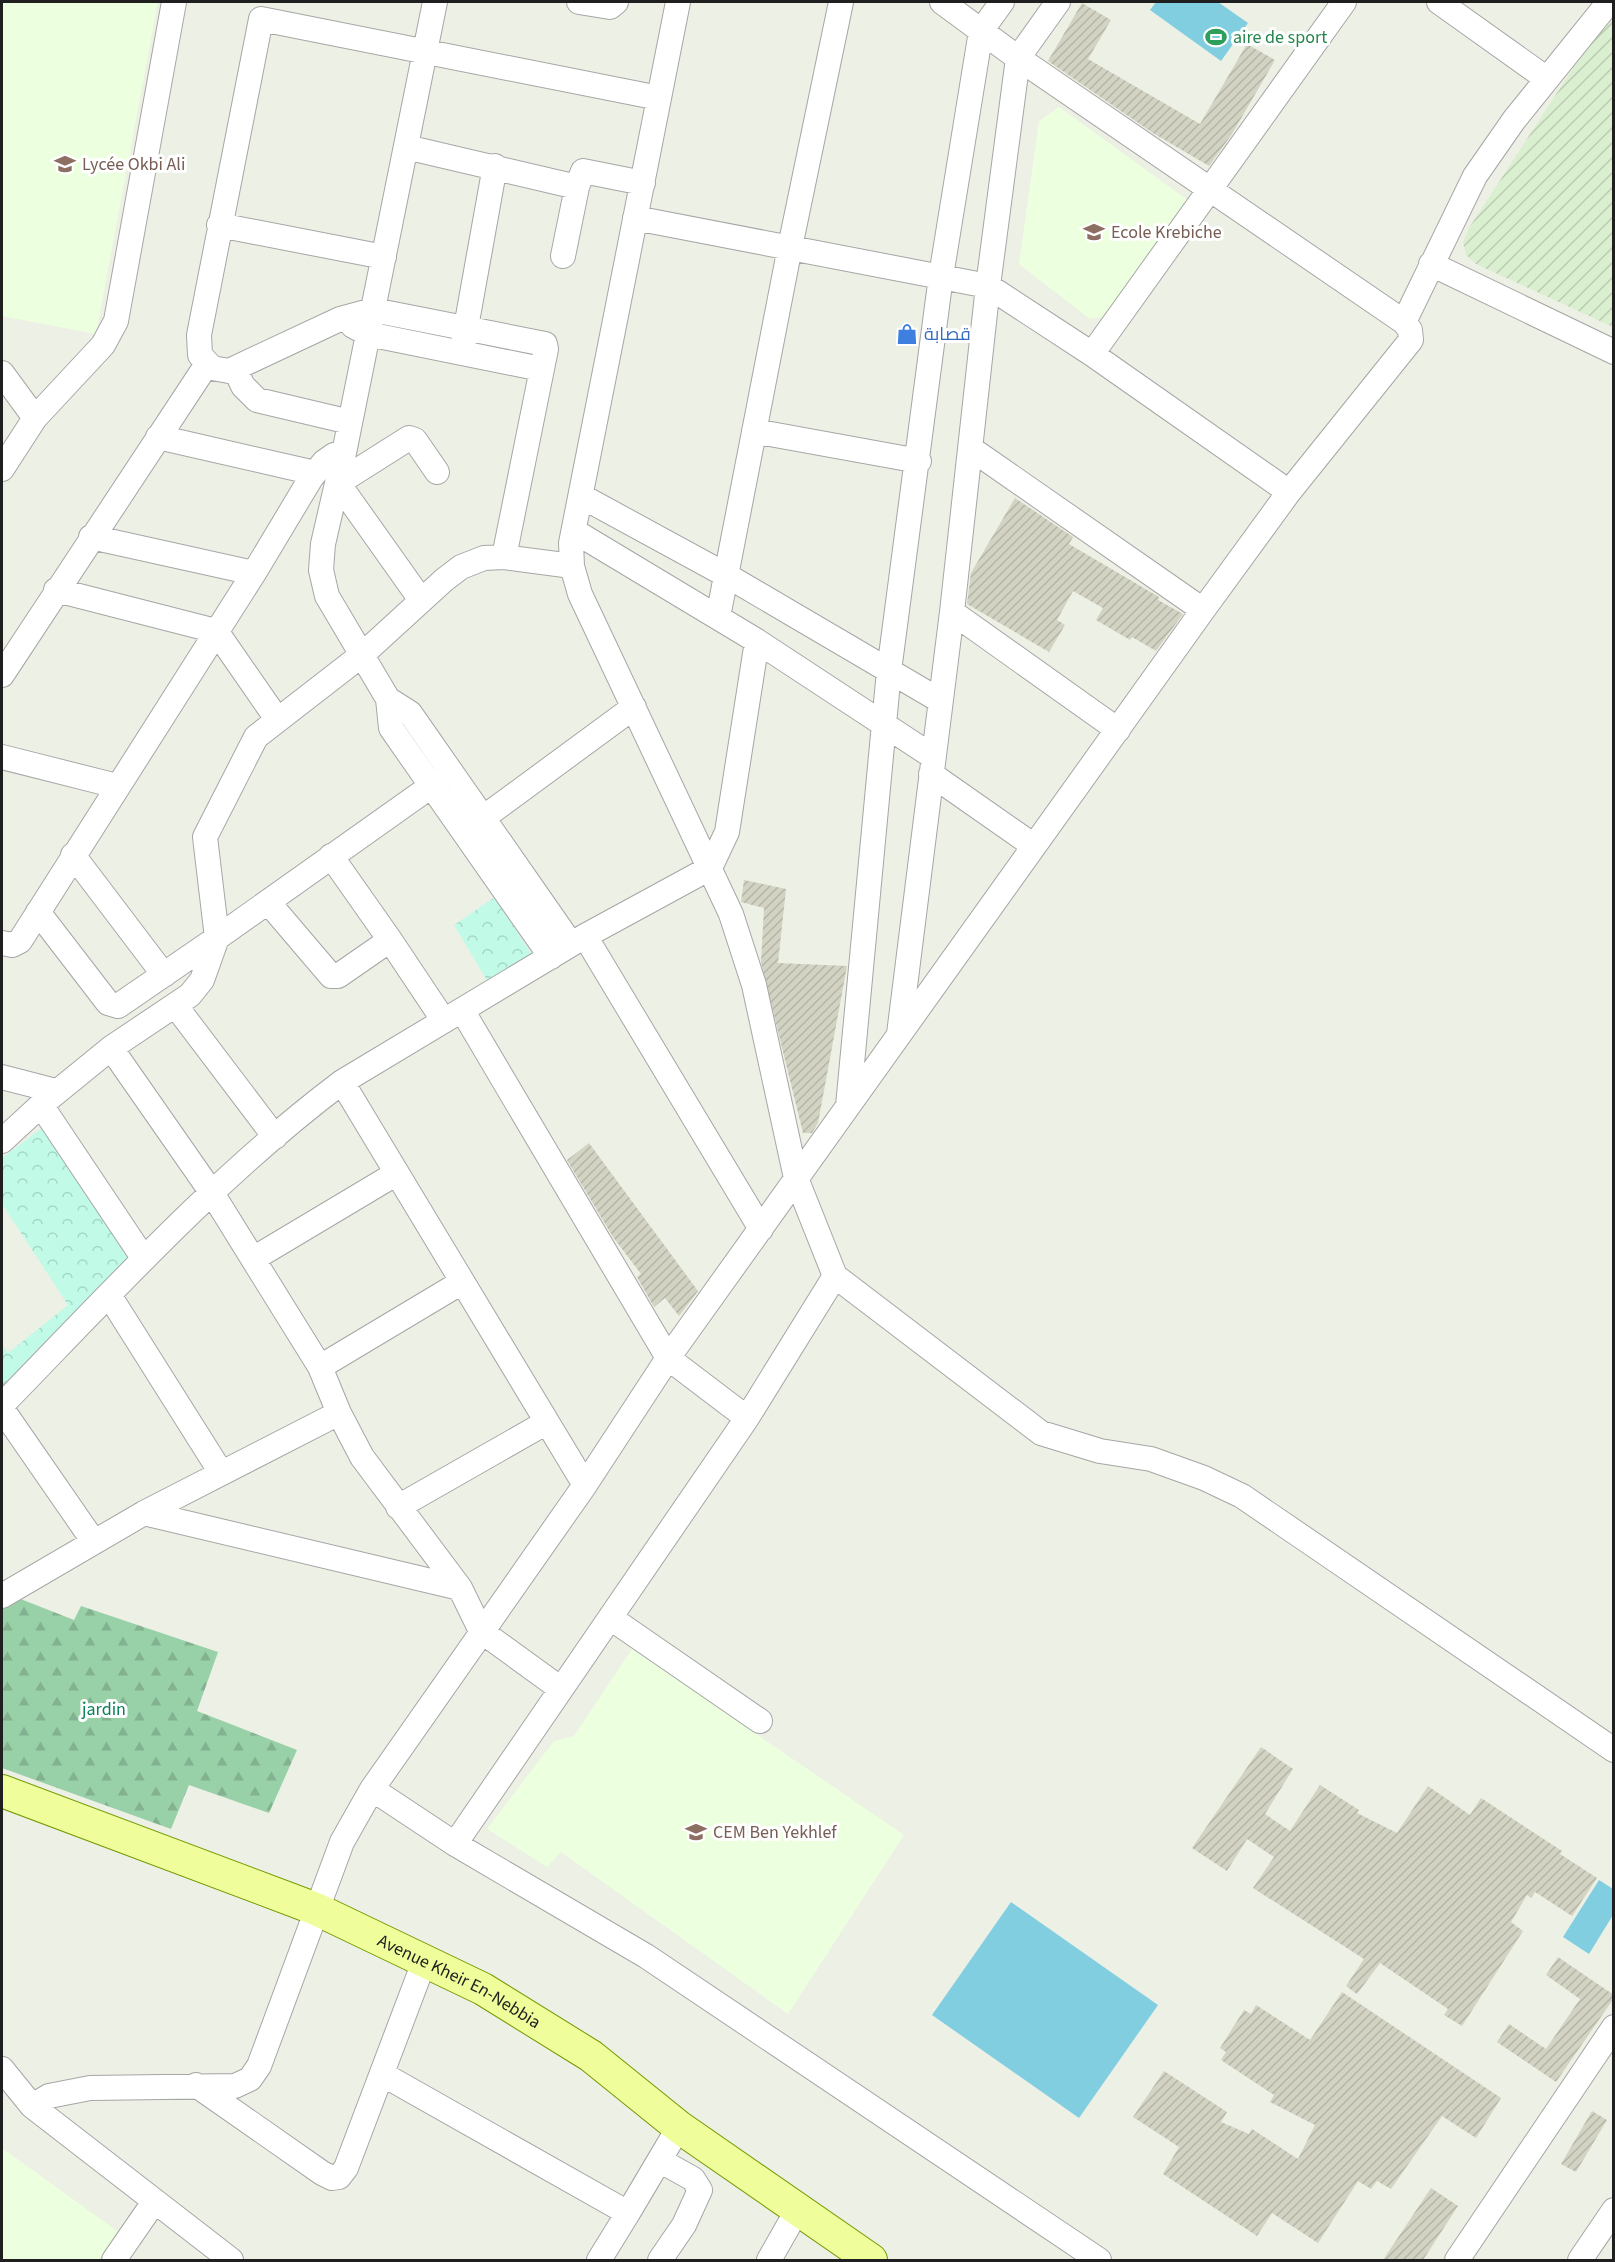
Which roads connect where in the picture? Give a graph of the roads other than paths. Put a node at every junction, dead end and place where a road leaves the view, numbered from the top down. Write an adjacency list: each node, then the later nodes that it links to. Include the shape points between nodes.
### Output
1 (174, 2): 44 (street, via 116,321 103,345)
2 (435, 2): 15 (street)
3 (579, 2): 4 (street, via 610,7)
4 (616, 2)
5 (678, 2): 18 (street)
6 (841, 2): 26 (street)
7 (942, 2): 14 (street)
8 (1002, 2): 14 (street)
9 (1058, 2): 16 (street)
10 (1344, 2): 23 (street)
11 (1438, 2): 17 (street)
12 (1609, 2): 17 (street)
13 (262, 10): 15 (street); 25 (street)
14 (981, 31): 16 (street); 30 (street)
15 (425, 52): 18 (street); 19 (street)
16 (1018, 58): 23 (street); 31 (street)
17 (1547, 79): 29 (street, via 1475,176)
18 (659, 98): 21 (street)
19 (406, 147): 20 (street); 28 (street)
20 (495, 166): 22 (street); 35 (street)
21 (642, 183): 22 (street, via 583,171); 24 (street)
22 (577, 187): 27 (street)
23 (1210, 189): 34 (street); 39 (street)
24 (635, 218): 26 (street); 56 (street)
25 (219, 225): 28 (street); 40 (street, via 199,335 200,355)
26 (790, 247): 30 (street); 46 (street)
27 (563, 256)
28 (384, 257): 32 (street)
29 (1431, 264): 34 (street); 37 (street)
30 (941, 276): 31 (street); 50 (street)
31 (988, 286): 39 (street); 48 (street)
32 (373, 310): 33 (street); 35 (street); 36 (street)
33 (340, 320): 36 (street); 41 (street)
34 (1404, 322): 55 (street, via 1412,336 1409,345)
35 (465, 328): 38 (street); 42 (street, via 545,344)
36 (368, 334): 38 (street); 45 (street)
37 (1614, 352)
38 (461, 353): 42 (street)
39 (1092, 354): 55 (street)
40 (207, 364): 41 (street, via 223,371); 47 (street)
41 (235, 369): 45 (street, via 243,386 258,400)
42 (541, 369): 59 (street)
43 (4, 381): 44 (street)
44 (35, 418): 51 (street)
45 (350, 422): 49 (street)
46 (754, 431): 50 (street); 62 (street)
47 (158, 437): 53 (street); 58 (street)
48 (970, 448): 65 (street); 66 (street)
49 (344, 453): 53 (street, via 334,455); 54 (street)
50 (919, 461): 71 (street)
51 (2, 469)
52 (437, 472): 54 (street, via 415,440 409,438)
53 (315, 473): 61 (street)
54 (338, 483): 64 (street); 70 (street, via 323,544 321,570 327,596)
55 (1289, 492): 65 (street)
56 (581, 496): 57 (street); 62 (street)
57 (574, 531): 60 (street); 67 (street)
58 (92, 537): 61 (street); 63 (street)
59 (504, 557): 60 (street); 64 (street, via 484,558 461,567)
60 (572, 566): 75 (street, via 579,594)
61 (254, 573): 68 (street)
62 (726, 575): 67 (street); 71 (street)
63 (56, 590): 68 (street); 72 (street)
64 (421, 600): 70 (street)
65 (1203, 610): 78 (street)
66 (952, 612): 74 (street); 78 (street)
67 (718, 617): 69 (street)
68 (216, 631): 76 (street); 83 (street)
69 (757, 641): 77 (street); 89 (street, via 727,832)
70 (363, 654): 73 (street); 76 (street)
71 (889, 671): 74 (street); 77 (street)
72 (2, 675)
73 (388, 699): 81 (street, via 410,713); 82 (street, via 391,728)
74 (939, 700): 80 (street)
75 (634, 707): 84 (street); 89 (street)
76 (277, 719): 93 (street, via 250,746 205,837)
77 (883, 723): 80 (street); 106 (street)
78 (1118, 730): 85 (street)
79 (2, 757): 83 (street)
80 (931, 765): 85 (street); 101 (street)
81 (451, 772): 82 (street); 84 (street)
82 (431, 785): 87 (street); 90 (street)
83 (117, 786): 86 (street)
84 (483, 818): 88 (street)
85 (1034, 846): 101 (street)
86 (73, 855): 92 (street); 98 (street)
87 (331, 856): 91 (street); 94 (street)
88 (515, 864): 90 (street); 95 (street)
89 (710, 868): 95 (street); 110 (street, via 731,914 754,985)
90 (495, 876): 97 (street)
91 (268, 902): 93 (street); 94 (street, via 331,976 338,976)
92 (38, 912): 96 (street, via 20,941 12,945); 98 (street, via 112,1006 118,1006)
93 (217, 938): 98 (street); 99 (street, via 202,980)
94 (390, 940): 100 (street)
95 (578, 940): 97 (street); 112 (street)
96 (2, 943)
97 (551, 957): 100 (street)
98 (164, 975)
99 (175, 1005): 102 (street); 107 (street)
100 (453, 1016): 104 (street); 118 (street)
101 (898, 1036): 106 (street)
102 (111, 1048): 105 (street); 111 (street)
103 (2, 1077): 105 (street)
104 (342, 1082): 107 (street); 109 (street)
105 (48, 1098): 108 (street); 113 (street)
106 (848, 1106): 110 (street)
107 (275, 1137): 111 (street)
108 (2, 1141)
109 (397, 1173): 114 (street); 116 (street)
110 (796, 1178): 112 (street); 115 (street)
111 (212, 1193): 113 (street); 114 (street)
112 (761, 1229): 118 (street)
113 (144, 1259): 117 (street)
114 (253, 1259): 119 (street)
115 (835, 1276): 122 (street); 135 (street, via 1041,1432 1100,1451 1151,1459 1242,1496)
116 (462, 1282): 119 (street); 123 (street)
117 (109, 1295): 120 (street); 124 (street)
118 (668, 1358): 122 (street); 125 (street)
119 (320, 1367): 121 (street)
120 (2, 1407): 128 (street)
121 (339, 1413): 124 (street); 126 (street, via 362,1457)
122 (747, 1418): 131 (street)
123 (547, 1422): 125 (street); 126 (street)
124 (220, 1472): 127 (street)
125 (585, 1485): 132 (street)
126 (398, 1507): 129 (street)
127 (144, 1513): 128 (street); 129 (street)
128 (94, 1542): 130 (street)
129 (460, 1588): 132 (street)
130 (2, 1596)
131 (612, 1619): 133 (street); 134 (street)
132 (481, 1631): 133 (street); 136 (street)
133 (561, 1689): 138 (street)
134 (760, 1721)
135 (1614, 1750)
136 (372, 1789): 138 (street); 139 (street, via 342,1842)
137 (2, 1791): 139 (main road, Avenue Kheir En-Nebbia)
138 (455, 1844): 158 (street, via 646,1956)
139 (316, 1910): 140 (main road, Avenue Kheir En-Nebbia); 144 (street, via 259,2066 250,2079 236,2086)
140 (424, 1962): 143 (street); 146 (main road, Avenue Kheir En-Nebbia, via 483,1989 591,2056)
141 (1614, 2027): 159 (street)
142 (2, 2069): 145 (street)
143 (382, 2074): 144 (street, via 346,2169 332,2178); 151 (street)
144 (196, 2085): 145 (street, via 74,2090 49,2096)
145 (32, 2106): 148 (street)
146 (679, 2127): 147 (street); 149 (main road, Avenue Kheir En-Nebbia)
147 (661, 2161): 151 (street); 156 (street, via 693,2180 700,2190 684,2225)
148 (154, 2202): 153 (street); 154 (street)
149 (798, 2209): 152 (main road, Avenue Kheir En-Nebbia); 157 (street)
150 (1614, 2210): 160 (street)
151 (628, 2213): 155 (street)
152 (851, 2255)
153 (114, 2260)
154 (231, 2260)
155 (599, 2260)
156 (660, 2260)
157 (769, 2260)
158 (1100, 2260)
159 (1457, 2260)
160 (1580, 2260)

